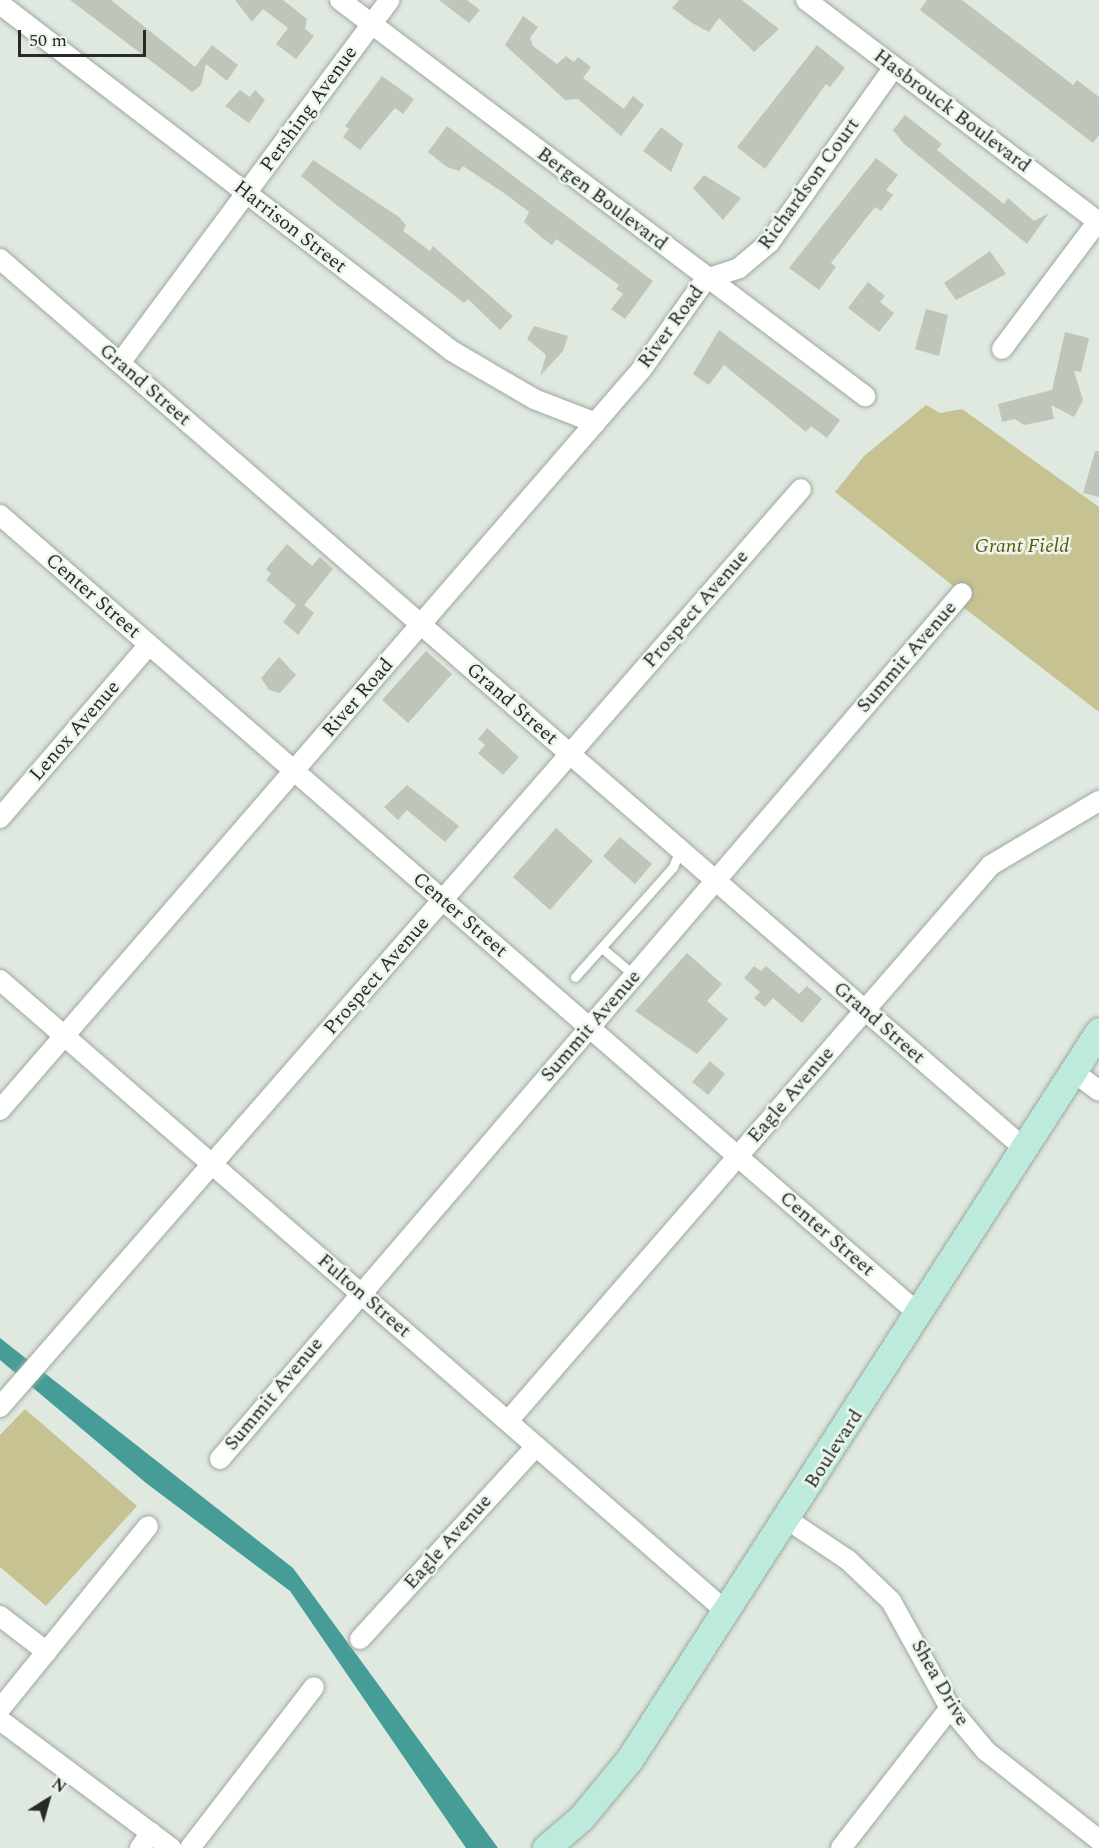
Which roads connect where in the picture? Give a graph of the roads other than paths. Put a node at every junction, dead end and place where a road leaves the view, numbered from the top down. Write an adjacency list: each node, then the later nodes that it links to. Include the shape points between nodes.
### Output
1 (340, 0): 5 (street, Bergen Boulevard)
2 (390, 0): 5 (street, Pershing Avenue)
3 (806, 0): 6 (street, Hasbrouck Boulevard)
4 (0, 4): 7 (street, Harrison Street)
5 (372, 24): 7 (street, Pershing Avenue); 10 (street, Bergen Boulevard)
6 (894, 67): 8 (street, Hasbrouck Boulevard); 10 (street, Richardson Court, via 769,243 739,268)
7 (246, 194): 12 (street, Pershing Avenue); 14 (street, Harrison Street, via 461,357 534,399)
8 (1098, 221): 11 (street)
9 (0, 259): 12 (street, Grand Street)
10 (706, 279): 13 (street, Bergen Boulevard); 14 (street, River Road)
11 (1002, 349)
12 (120, 363): 18 (street, Grand Street)
13 (865, 396)
14 (596, 423): 18 (street, River Road)
15 (801, 489): 20 (street, Prospect Avenue)
16 (1, 518): 19 (street, Center Street)
17 (962, 593): 25 (street, Summit Avenue)
18 (421, 625): 20 (street, Grand Street); 21 (street, River Road)
19 (149, 645): 21 (street, Center Street); 23 (street, Lenox Avenue)
20 (570, 754): 24 (street, Grand Street); 26 (street, Prospect Avenue)
21 (295, 771): 26 (street, Center Street); 34 (street, River Road)
22 (1099, 801): 31 (street, Eagle Avenue, via 991,865)
23 (0, 818)
24 (680, 850): 25 (street, Grand Street); 27 (lane, via 673,867)
25 (717, 881): 28 (street, Summit Avenue); 31 (street, Grand Street)
26 (443, 900): 32 (street, Center Street); 40 (street, Prospect Avenue)
27 (602, 948): 28 (lane); 29 (lane)
28 (634, 976): 32 (street, Summit Avenue)
29 (575, 977)
30 (0, 980): 34 (street, Fulton Street)
31 (865, 1010): 38 (street, Grand Street); 39 (street, Eagle Avenue)
32 (589, 1028): 39 (street, Center Street); 41 (street, Summit Avenue)
33 (1099, 1031): 35 (street, Boulevard)
34 (65, 1036): 37 (street, River Road); 40 (street, Fulton Street)
35 (1074, 1072): 36 (street); 38 (street, Boulevard)
36 (1099, 1091)
37 (0, 1110)
38 (1025, 1149): 42 (street, Boulevard)
39 (738, 1156): 42 (street, Center Street); 44 (street, Eagle Avenue)
40 (213, 1165): 41 (street, Fulton Street); 43 (street, Prospect Avenue)
41 (359, 1292): 44 (street, Fulton Street); 46 (street, Summit Avenue)
42 (920, 1315): 47 (street, Boulevard)
43 (0, 1407)
44 (508, 1421): 45 (street, Fulton Street)
45 (536, 1446): 49 (street, Fulton Street); 51 (street, Eagle Avenue)
46 (220, 1459)
47 (788, 1520): 49 (street, Boulevard); 54 (street, Shea Drive, via 848,1560 891,1601)
48 (148, 1526): 52 (street)
49 (728, 1613): 61 (street, Boulevard, via 608,1789)
50 (0, 1616): 52 (street)
51 (360, 1639)
52 (47, 1652): 55 (street)
53 (314, 1687): 60 (street)
54 (950, 1708): 58 (street, Shea Drive, via 986,1751); 62 (street)
55 (0, 1709)
56 (0, 1720): 57 (street)
57 (145, 1840): 59 (street)
58 (1099, 1840)
59 (171, 1848)
60 (190, 1848)
61 (546, 1848)
62 (841, 1848)

